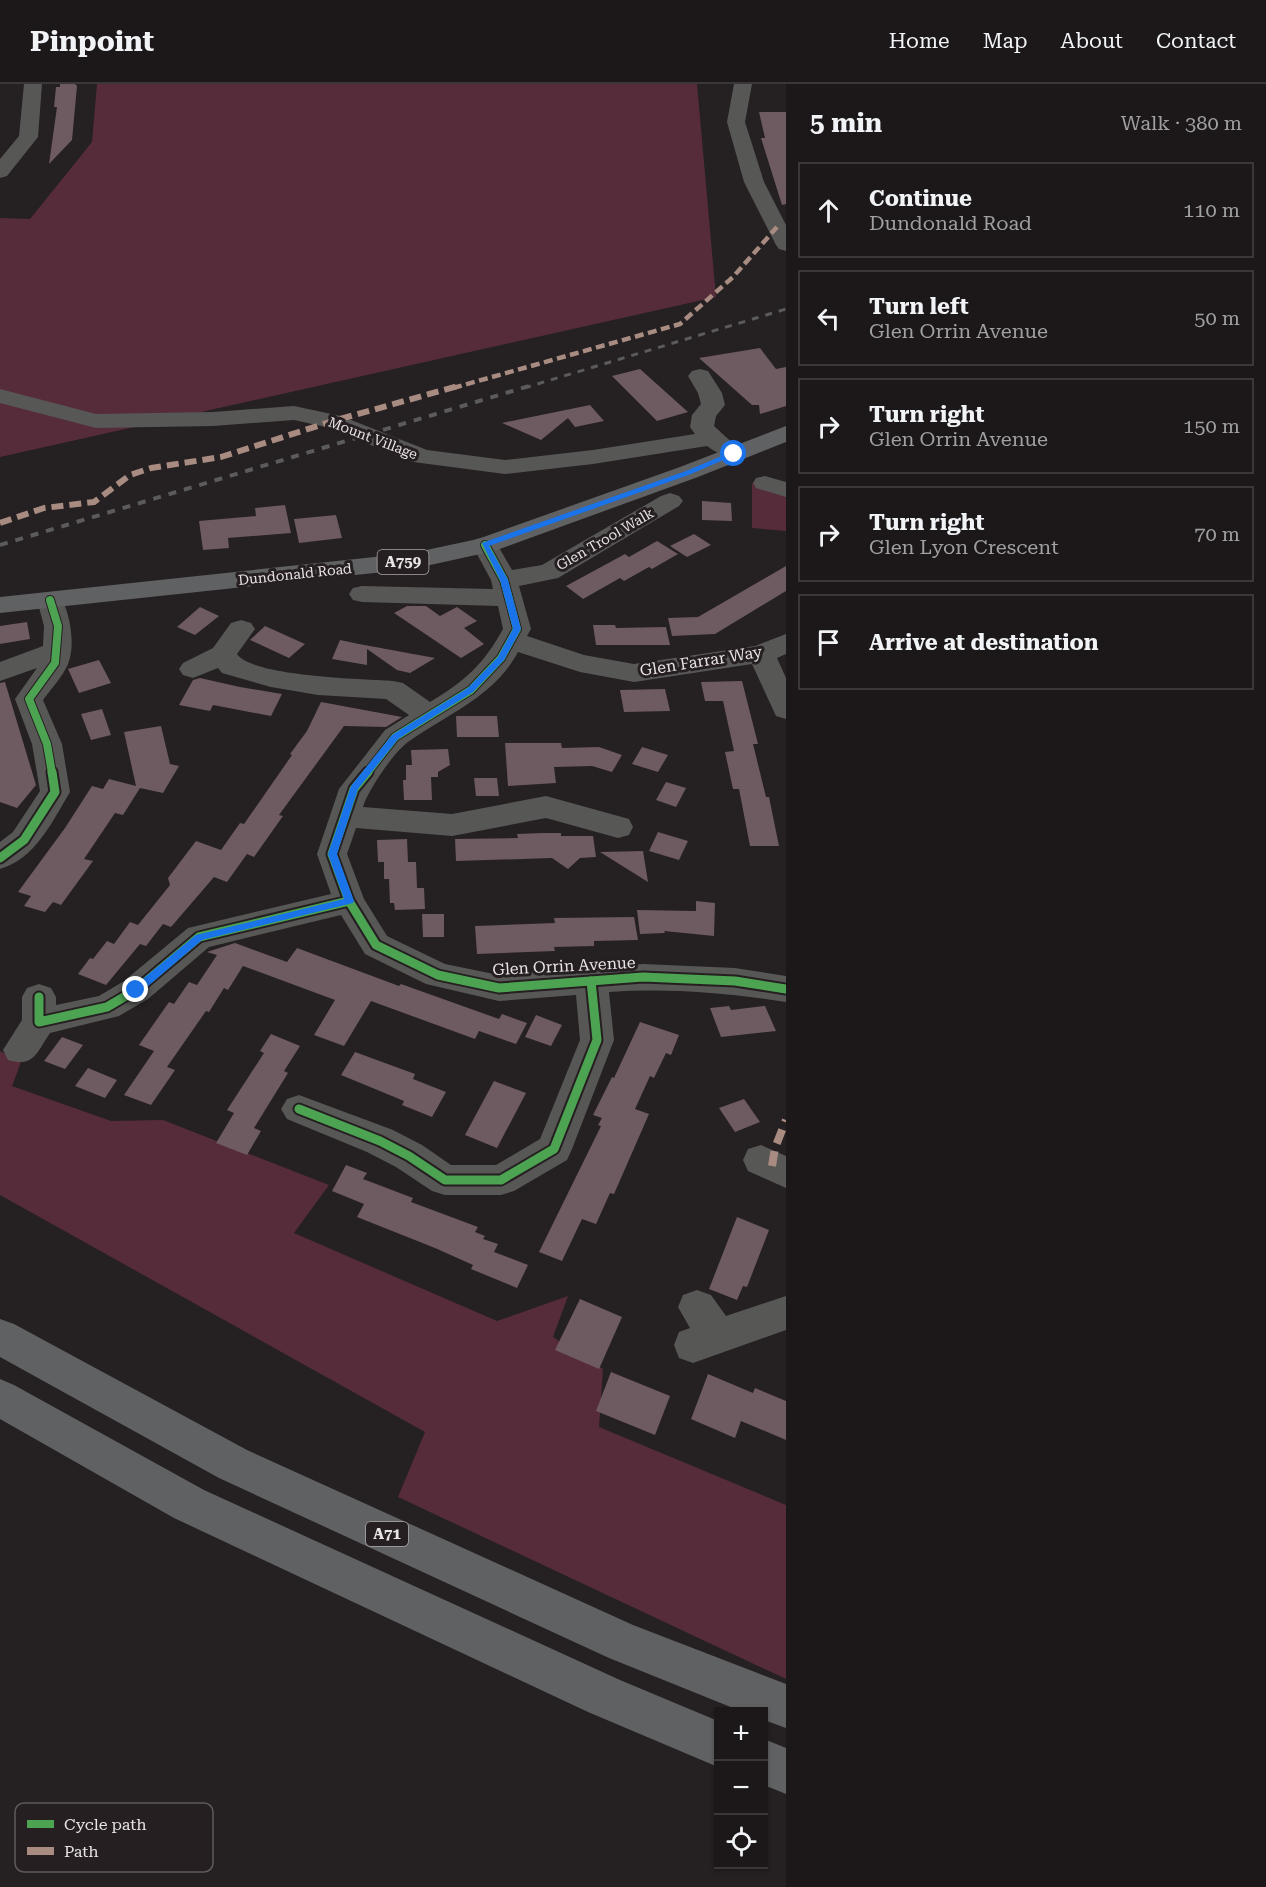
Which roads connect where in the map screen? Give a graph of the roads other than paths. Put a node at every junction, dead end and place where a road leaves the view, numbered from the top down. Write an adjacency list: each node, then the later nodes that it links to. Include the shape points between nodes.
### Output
1 (33, 84): 3 (street, via 28,137)
2 (743, 84): 4 (street, via 736,122 754,182)
3 (0, 172)
4 (778, 214): 5 (street)
5 (786, 245)
6 (700, 376): 9 (street, via 713,405 704,415 702,427)
7 (0, 396): 9 (street, Mount Village, via 96,421 294,413 333,421 422,457 505,467)
8 (786, 433): 10 (main road, Dundonald Road / A759)
9 (712, 438): 10 (street)
10 (734, 454): 12 (main road, Dundonald Road / A759)
11 (670, 501): 13 (street, Glen Trool Walk, via 549,572)
12 (484, 545): 13 (street); 15 (main road, Dundonald Road / A759, via 412,561)
13 (506, 589): 14 (street, Glen Trool Walk); 18 (street, via 517,629)
14 (362, 594)
15 (50, 600): 16 (main road, Dundonald Road / A759); 20 (street, via 58,626)
16 (0, 605)
17 (241, 629): 21 (street)
18 (511, 640): 19 (street, Glen Farrar Way, via 580,663 634,672); 25 (street, Glen Orrin Avenue, via 501,658 471,690)
19 (774, 648): 24 (street)
20 (56, 651): 23 (street); 28 (street, via 55,663 29,699 47,744 55,792 24,840)
21 (223, 654): 22 (street); 25 (street, via 232,667 271,678 318,686 393,690)
22 (193, 669)
23 (0, 672)
24 (786, 709)
25 (430, 716): 26 (street, Glen Orrin Avenue, via 395,737 354,789)
26 (345, 816): 27 (street, via 452,825 579,803); 29 (street, Glen Orrin Avenue, via 333,854)
27 (618, 827)
28 (0, 858)
29 (349, 901): 30 (street, Glen Orrin Avenue, via 376,945 438,975 499,988); 32 (street, via 199,937 136,990 107,1007 39,1010)
30 (591, 981): 31 (street, Glen Orrin Avenue, via 735,981); 33 (street, via 597,1040 554,1149 501,1180 445,1180 380,1141)
31 (786, 989)
32 (20, 1050)
33 (299, 1109)
34 (786, 1313): 35 (street)
35 (702, 1329)
36 (0, 1337): 38 (main road, A71, via 233,1464 624,1643)
37 (0, 1398): 39 (main road, via 189,1504 604,1696)
38 (786, 1706)
39 (714, 1742)
40 (768, 1764): 41 (main road)
41 (786, 1771)

